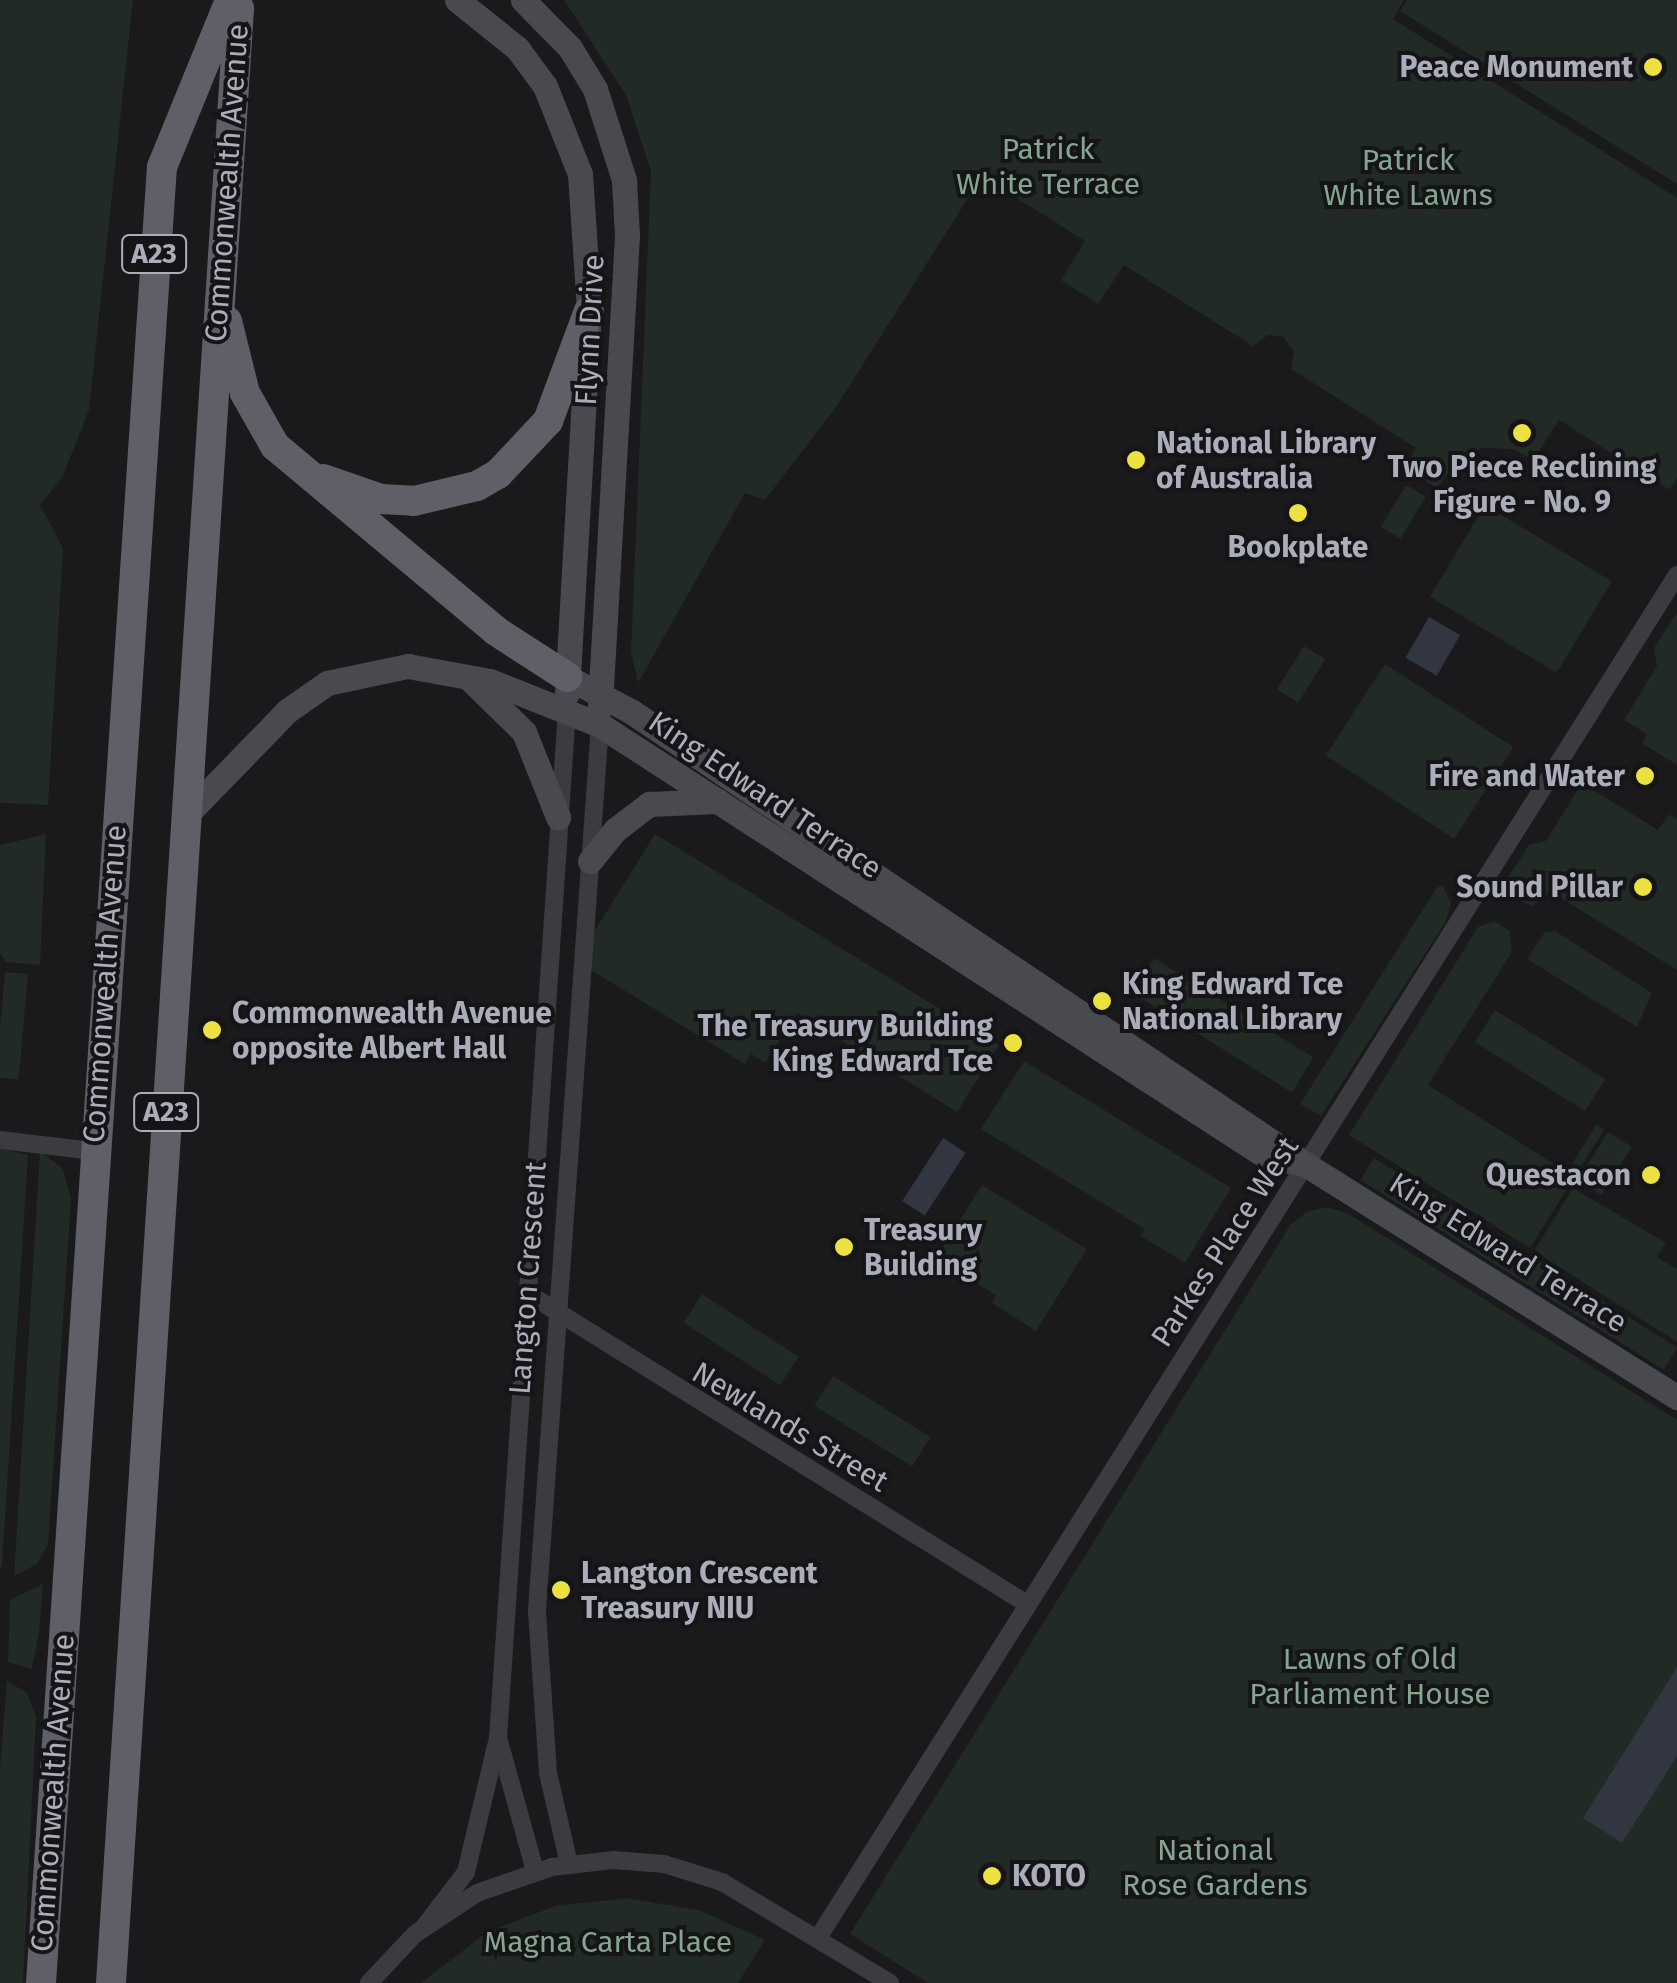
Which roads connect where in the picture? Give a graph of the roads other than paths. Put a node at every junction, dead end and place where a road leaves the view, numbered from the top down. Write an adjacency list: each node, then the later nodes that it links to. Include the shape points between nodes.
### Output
1 (457, 0): 5 (main road, Flynn Drive, via 517,48 567,129 580,174)
2 (523, 0): 10 (main road, Flynn Drive, via 570,48 595,89 624,180 628,236)
3 (235, 5): 4 (highway, Commonwealth Avenue / A23); 20 (highway, Commonwealth Avenue / A23, via 162,167)
4 (220, 289): 6 (highway, via 249,404 275,446); 14 (highway, Commonwealth Avenue / A23)
5 (589, 311): 6 (highway, via 548,420 525,452 477,486 414,501 381,499); 9 (main road, Flynn Drive)
6 (302, 470): 9 (highway, via 496,631)
7 (1677, 575): 21 (street, Parkes Place West, via 1333,1128)
8 (464, 674): 11 (main road, King Edward Terrace); 14 (main road, King Edward Terrace, via 397,666 327,682 287,711); 15 (main road, via 524,732)
9 (567, 676): 10 (main road, King Edward Terrace); 11 (main road, Langton Crescent)
10 (600, 694): 12 (main road, Langton Crescent); 21 (main road, King Edward Terrace, via 1275,1138)
11 (567, 710): 12 (main road, King Edward Terrace); 15 (street, Langton Crescent)
12 (600, 725): 13 (main road, King Edward Terrace); 16 (street, Langton Crescent)
13 (718, 802): 16 (main road, via 649,804 614,830); 21 (main road, King Edward Terrace, via 1264,1155)
14 (186, 815): 32 (highway, Commonwealth Avenue / A23)
15 (558, 817): 18 (street, Langton Crescent)
16 (590, 861): 19 (street, Langton Crescent)
17 (0, 1140): 20 (street)
18 (537, 1144): 19 (street); 22 (street, Langton Crescent)
19 (569, 1149): 23 (street, Langton Crescent)
20 (94, 1151): 31 (highway, Commonwealth Avenue / A23)
21 (1304, 1164): 24 (main road, King Edward Terrace); 25 (street, Parkes Place West)
22 (527, 1293): 23 (street, Newlands Street); 26 (street, Langton Crescent)
23 (559, 1318): 25 (street, Newlands Street); 27 (street, Langton Crescent, via 537,1610 548,1772)
24 (1677, 1397)
25 (1027, 1604): 30 (street, Parkes Place West)
26 (498, 1738): 28 (street, Langton Crescent); 29 (street, Langton Crescent, via 466,1872)
27 (569, 1864): 28 (street); 30 (street, via 634,1861 686,1870 748,1895)
28 (536, 1871): 29 (street, Langton Crescent, via 477,1893)
29 (424, 1928): 33 (street, Langton Crescent)
30 (818, 1938): 34 (street)
31 (41, 1983)
32 (111, 1983)
33 (369, 1983)
34 (890, 1983)

